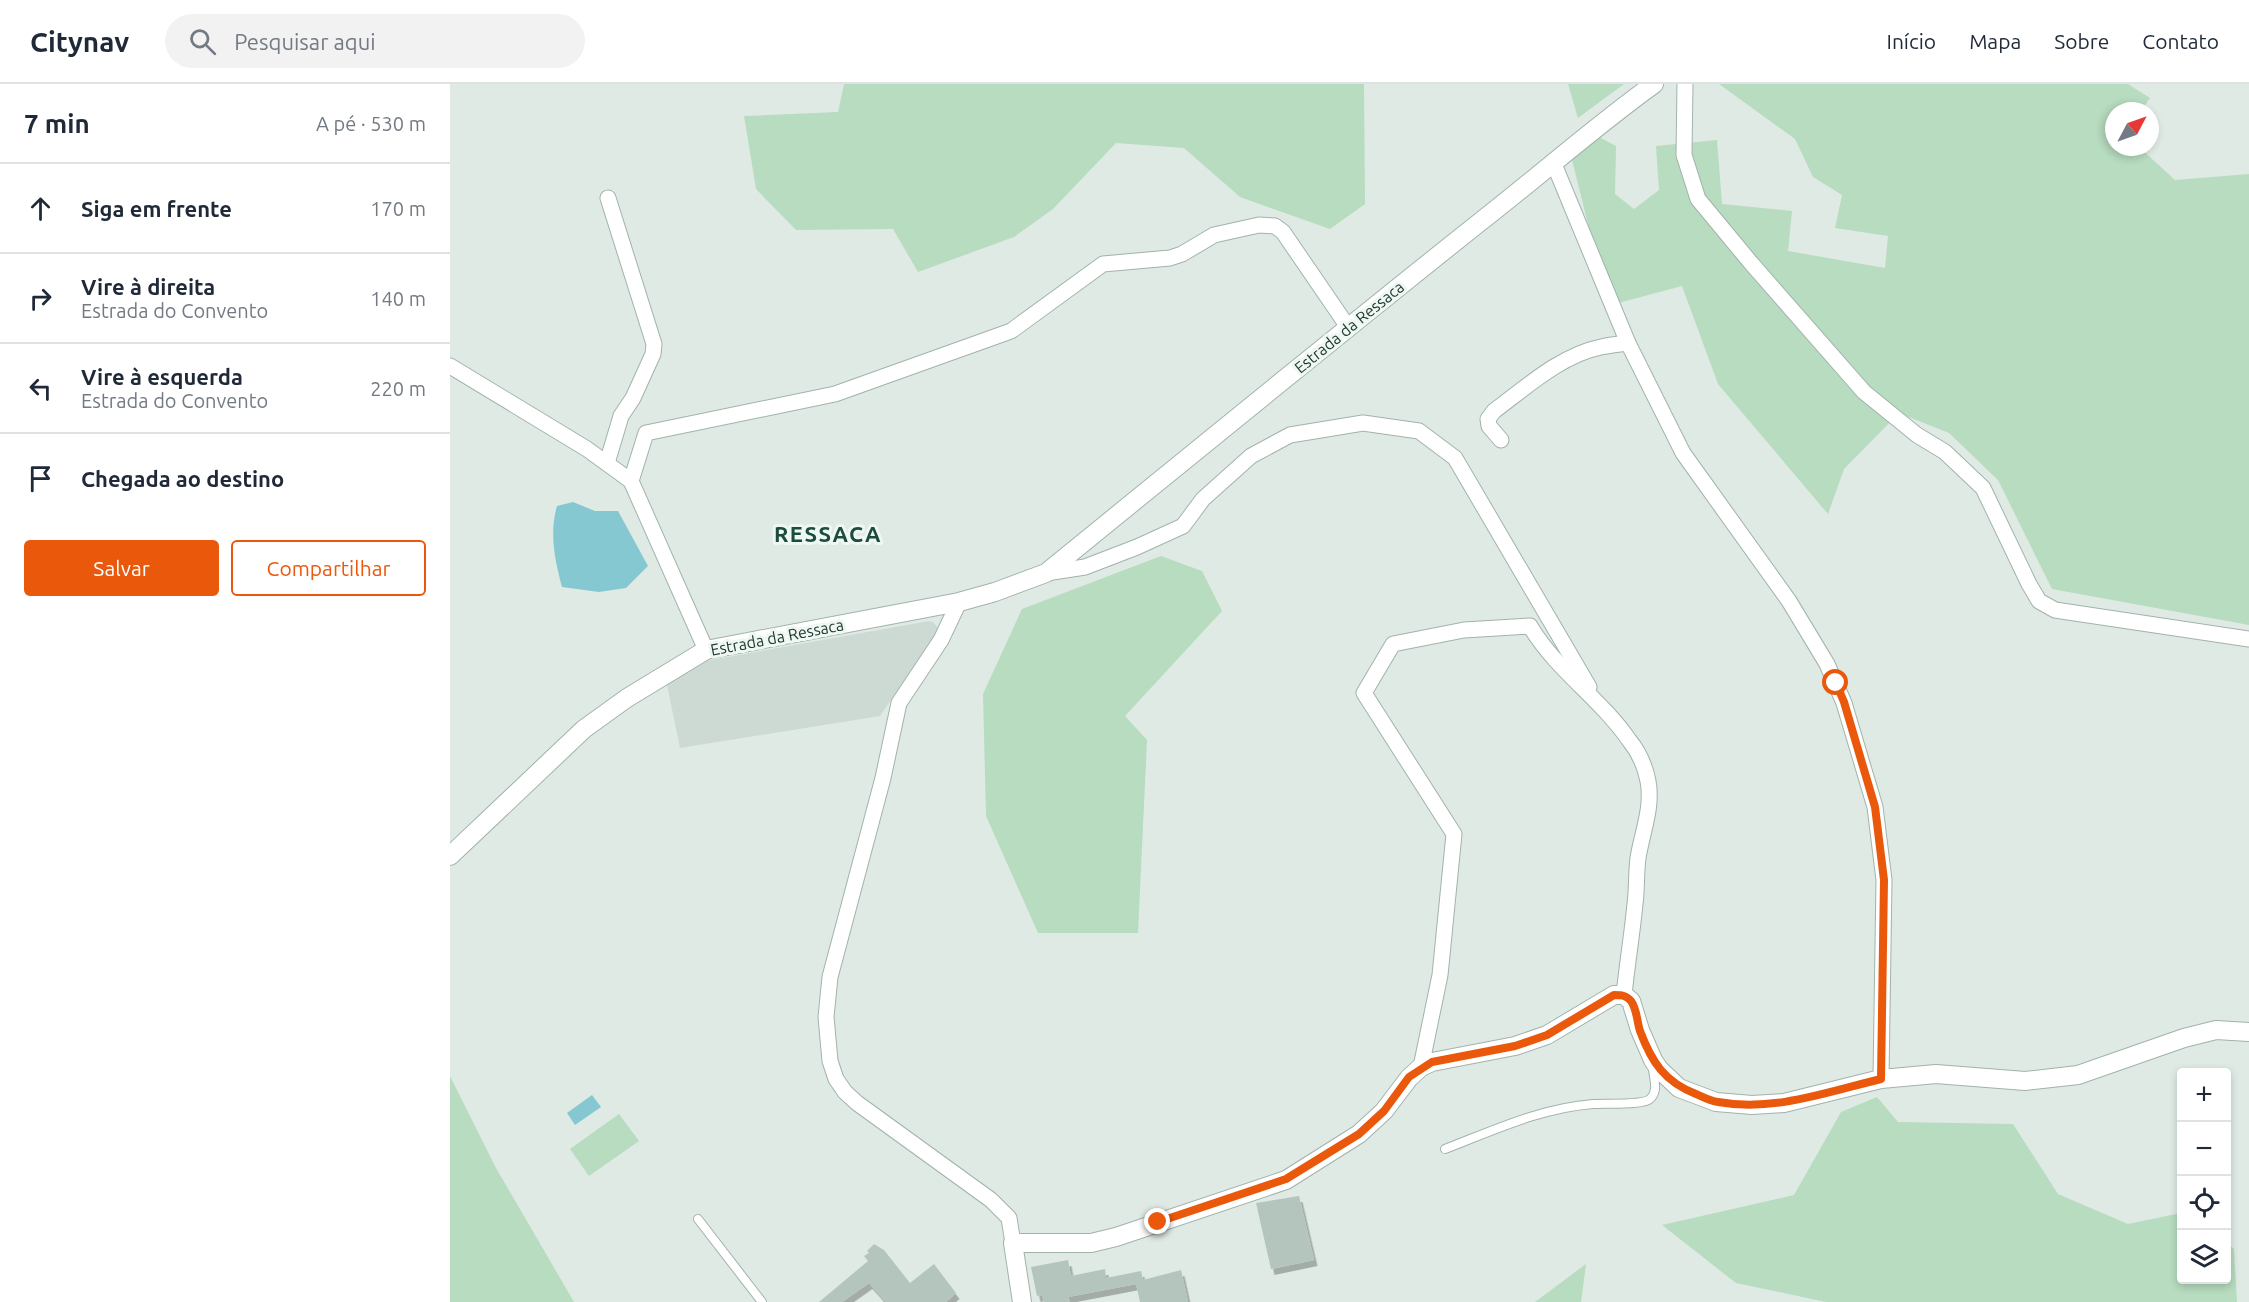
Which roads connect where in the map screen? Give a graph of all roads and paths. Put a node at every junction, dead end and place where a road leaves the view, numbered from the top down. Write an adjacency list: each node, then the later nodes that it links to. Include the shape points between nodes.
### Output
1 (1654, 84): 3 (street, Estrada da Ressaca)
2 (1685, 84): 13 (street, via 1684,155 1698,199 1864,392 1917,435 1945,452 1983,488 2039,601 2055,610)
3 (1554, 164): 5 (street, Estrada da Ressaca); 6 (street)
4 (608, 198): 9 (street, via 654,344 638,387 621,416)
5 (1348, 327): 10 (street, via 1283,232 1275,226 1259,225 1214,235 1170,258 1103,264 1011,331 835,394 646,432); 11 (street, Estrada da Ressaca)
6 (1628, 343): 8 (street, via 1579,354 1501,406 1488,419); 21 (street, via 1683,453 1789,601 1827,664 1844,702 1875,807 1884,880)
7 (450, 366): 9 (street)
8 (1501, 440)
9 (607, 463): 10 (street)
10 (631, 481): 14 (street)
11 (1046, 573): 12 (street, Estrada da Ressaca); 15 (street, via 1085,567 1183,526 1203,499 1251,456 1290,435 1363,423 1419,431 1455,458)
12 (959, 602): 14 (street, Estrada da Ressaca); 24 (street, via 941,640 899,703 830,977 826,1017 830,1061 845,1092 991,1200 1009,1218)
13 (2249, 639)
14 (706, 650): 16 (street, Estrada da Ressaca, via 584,729)
15 (1598, 702): 17 (street, via 1641,756 1648,782 1649,808 1638,859); 20 (street, via 1563,668 1530,626 1464,630 1394,644 1364,693 1454,834 1440,975)
16 (450, 856)
17 (1624, 995): 19 (street, via 1631,1001); 20 (street, via 1614,995 1547,1035 1515,1046 1432,1062)
18 (2249, 1032): 21 (street, via 2216,1030 2078,1075 2056,1078 2025,1081 1936,1074)
19 (1653, 1060): 21 (street, via 1679,1088 1716,1102 1784,1103); 22 (lane, via 1656,1088 1651,1099 1641,1104 1565,1106)
20 (1421, 1068): 24 (street, via 1359,1134 1286,1179 1091,1243)
21 (1881, 1079)
22 (1445, 1149)
23 (698, 1219): 25 (lane)
24 (1013, 1243): 26 (street)
25 (762, 1302)
26 (1022, 1302)

